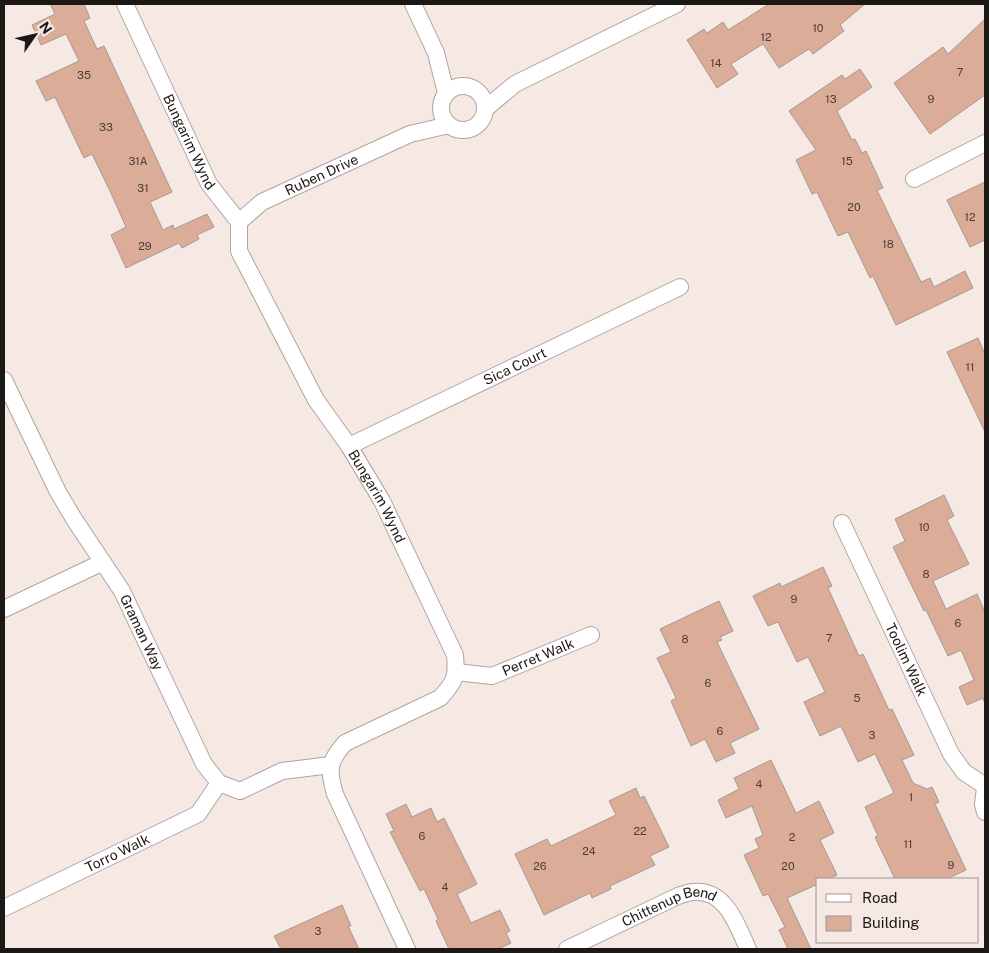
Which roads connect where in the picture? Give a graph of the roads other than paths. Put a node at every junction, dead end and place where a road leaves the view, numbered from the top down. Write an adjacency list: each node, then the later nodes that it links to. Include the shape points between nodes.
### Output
1 (125, 4): 13 (street, Bungarim Wynd, via 209,184)
2 (413, 4): 4 (street)
3 (677, 4): 5 (street)
4 (436, 53): 6 (street); 7 (street)
5 (514, 84): 6 (street); 8 (street)
6 (471, 89): 7 (street, via 458,86); 8 (street, via 484,102)
7 (443, 100): 9 (street, via 444,120); 10 (street, Ruben Drive)
8 (485, 109): 9 (street, via 481,121 470,129)
9 (449, 125): 10 (street, Ruben Drive)
10 (410, 134): 13 (street, Ruben Drive, via 262,202)
11 (985, 143): 12 (street)
12 (914, 179)
13 (239, 222): 16 (street, Bungarim Wynd, via 239,251 316,400)
14 (680, 287): 16 (street, Sica Court)
15 (4, 380): 18 (street, Graman Way, via 58,492)
16 (349, 446): 21 (street, Bungarim Wynd, via 382,501 455,655)
17 (842, 523): 24 (street, Toolim Walk, via 952,754 964,772)
18 (103, 562): 19 (street); 23 (street, Graman Way, via 122,591 204,764)
19 (4, 609)
20 (590, 635): 21 (street, Perret Walk, via 492,676)
21 (456, 672): 22 (street, via 450,688 440,698 345,743)
22 (331, 765): 23 (street, via 282,771 240,791); 27 (street, via 335,794)
23 (219, 783): 26 (street, Torro Walk, via 198,814)
24 (985, 787): 25 (street)
25 (985, 812)
26 (4, 908)
27 (407, 949)
28 (567, 949): 29 (street, Chittenup Bend, via 678,896 693,892 708,894 729,909)
29 (748, 949)

